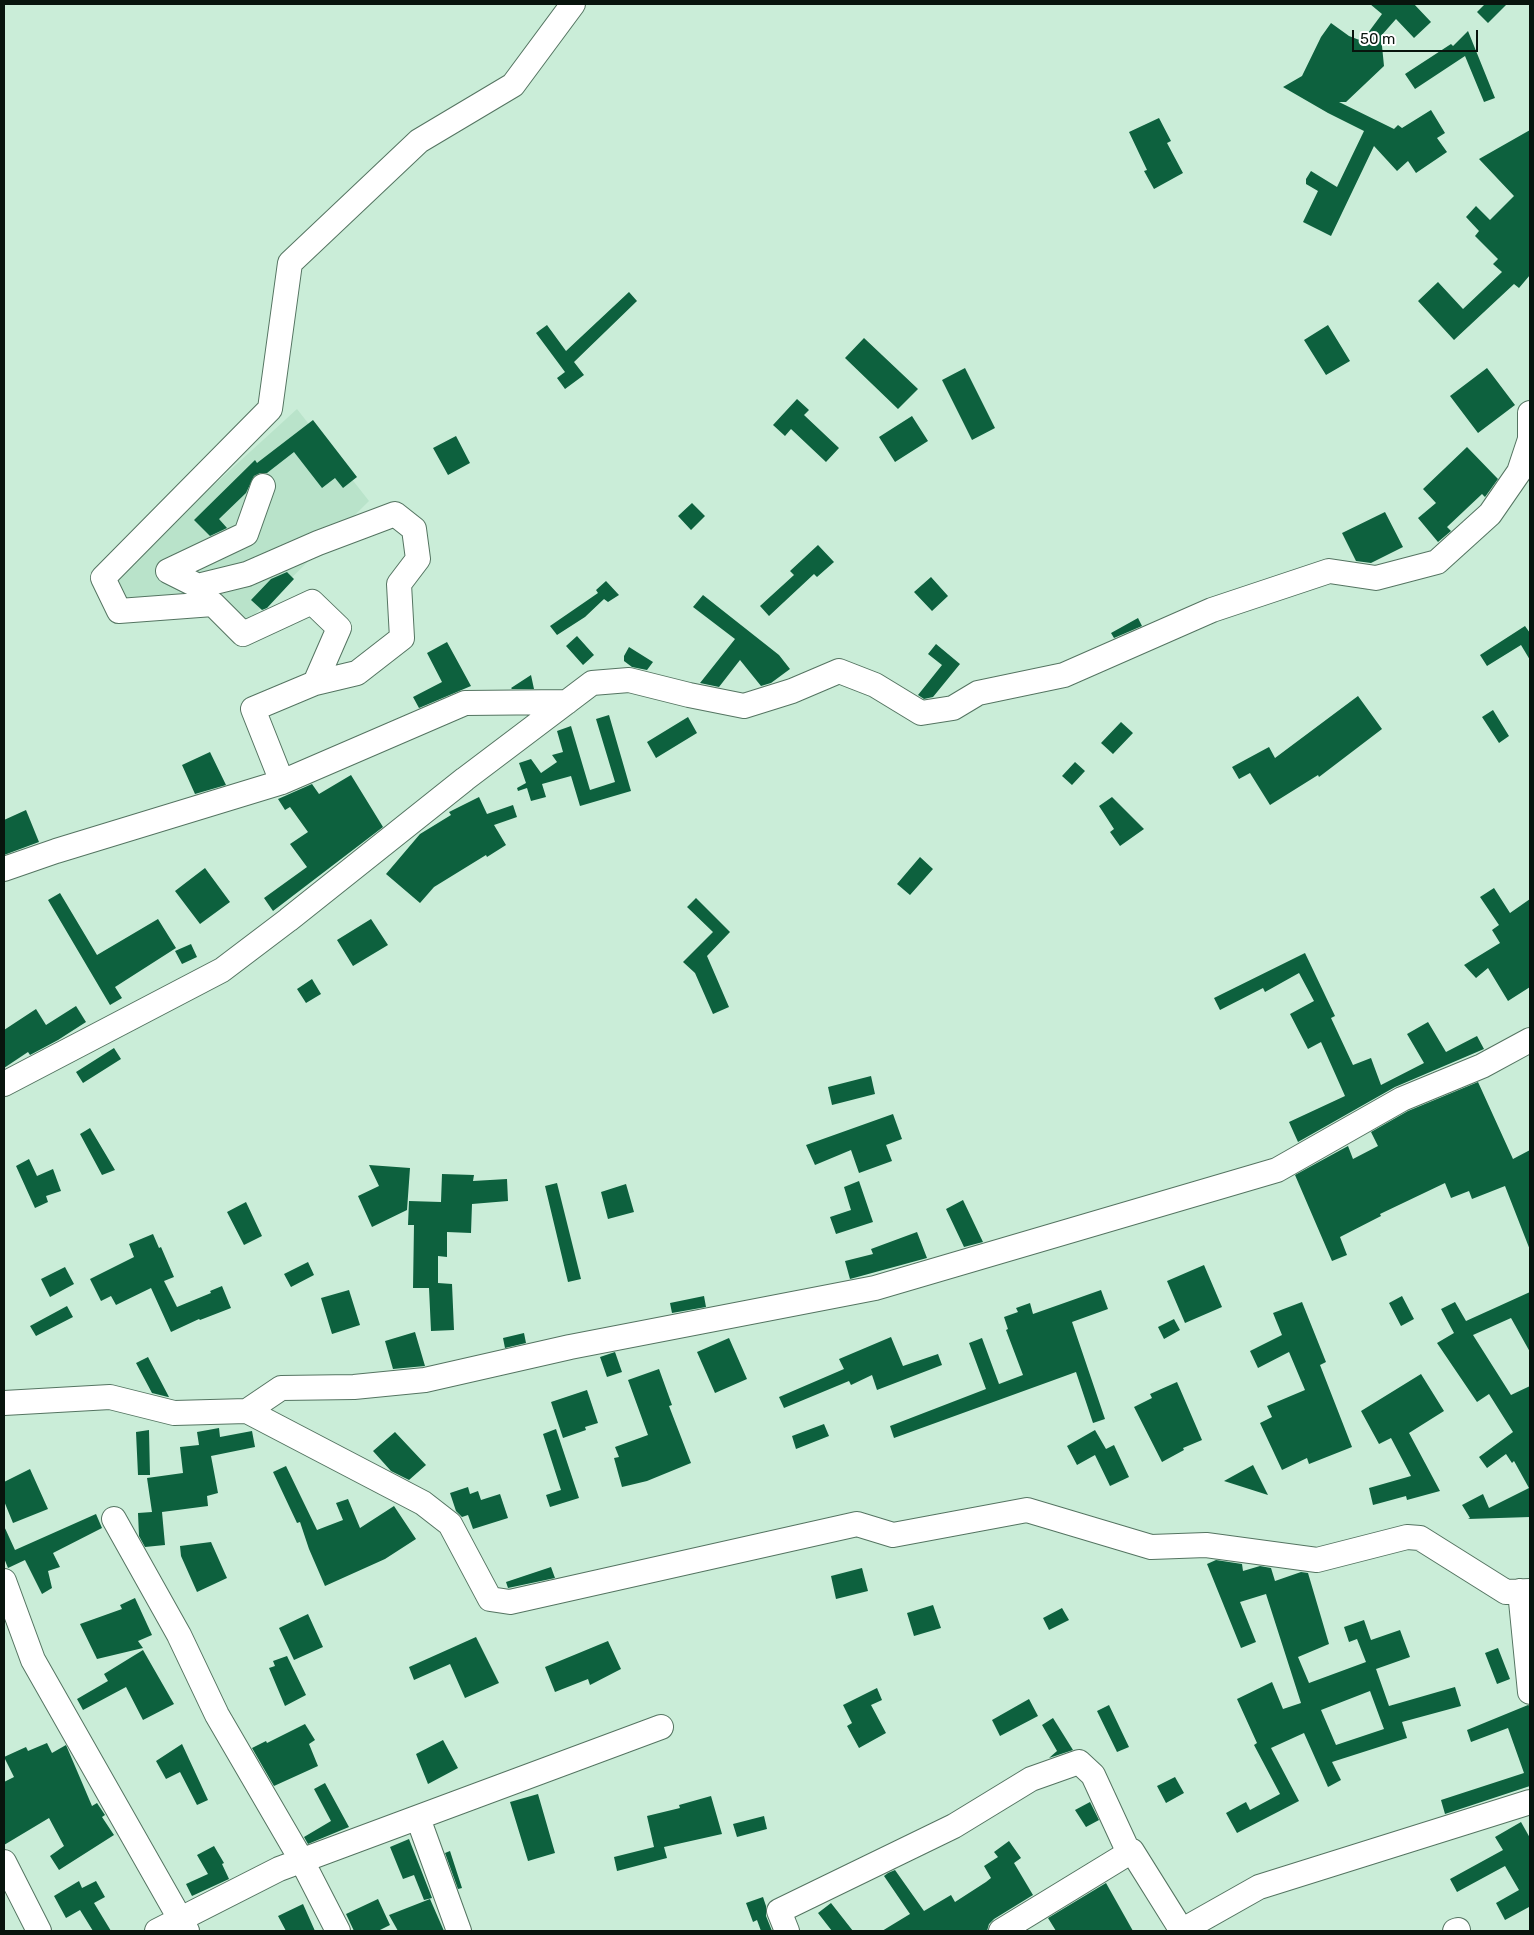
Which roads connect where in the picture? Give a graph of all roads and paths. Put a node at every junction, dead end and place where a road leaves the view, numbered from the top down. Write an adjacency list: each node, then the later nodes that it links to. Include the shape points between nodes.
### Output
1 (573, 4): 4 (street, via 514,85 419,141 290,262 270,409 103,578 119,611 213,604 243,634 312,602 339,628)
2 (1530, 412): 5 (street, via 1530,438 1519,472 1490,514 1437,562 1376,578 1329,571 1212,610 1064,675 978,693 953,708 921,713 875,685 839,671 792,691 744,706 629,680 592,683)
3 (263, 486): 4 (street, via 246,534 168,571 198,586 247,574 395,514 414,529 418,559 399,584 402,638 357,673)
4 (315, 683): 6 (street, via 252,710)
5 (567, 702): 6 (street, via 466,703); 9 (street, via 222,970)
6 (282, 782): 7 (street)
7 (4, 870)
8 (1530, 1040): 11 (street, via 1482,1066 1402,1099 1277,1170 875,1288 570,1347 425,1380 354,1388 281,1388)
9 (4, 1084)
10 (4, 1403): 11 (street, via 110,1397 174,1413)
11 (246, 1411): 14 (street, via 423,1503 450,1524 490,1599 510,1602 857,1524 893,1535 1026,1510 1151,1547 1206,1545 1317,1560 1407,1537 1420,1538 1506,1592)
12 (114, 1519): 20 (street, via 179,1634 217,1715)
13 (4, 1581): 22 (street, via 33,1660)
14 (1525, 1591): 15 (street)
15 (1530, 1692)
16 (662, 1727): 18 (street)
17 (1530, 1802): 29 (street, via 1259,1887)
18 (418, 1818): 20 (street); 26 (street)
19 (1129, 1852): 27 (street, via 1093,1775 1079,1762 1031,1779 954,1826 779,1911); 28 (street); 29 (street, via 1132,1851)
20 (302, 1861): 22 (street, via 279,1869); 25 (street)
21 (4, 1862): 23 (street)
22 (184, 1925): 24 (street)
23 (39, 1931)
24 (158, 1931)
25 (338, 1931)
26 (459, 1931)
27 (787, 1931)
28 (1001, 1931)
29 (1181, 1931)

